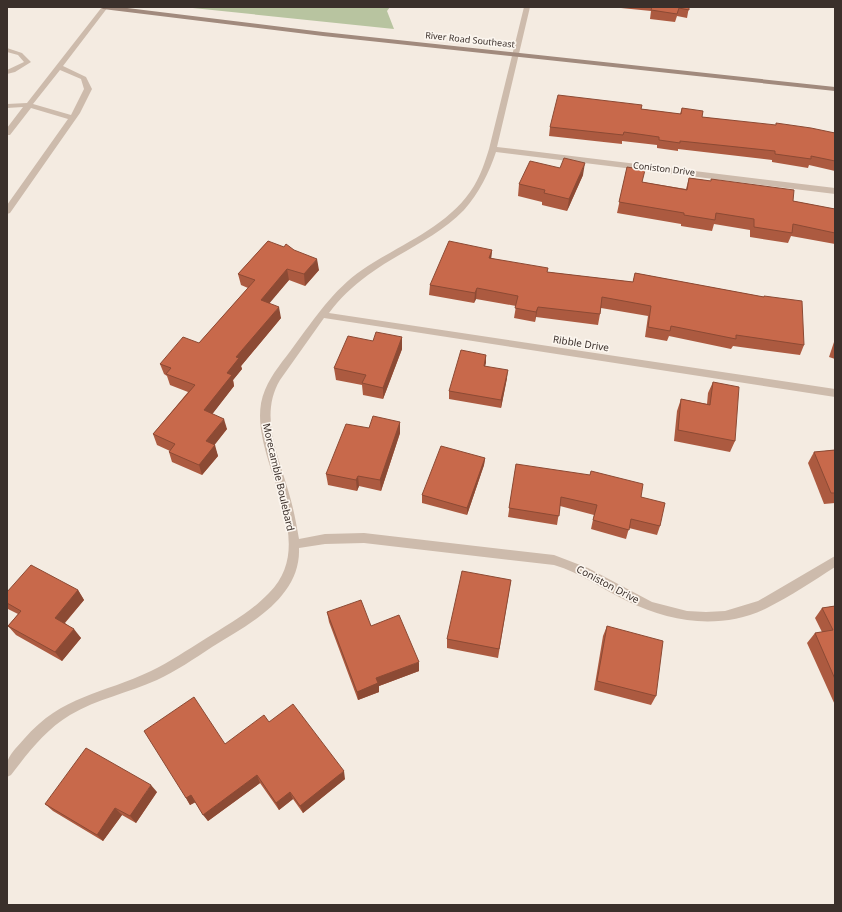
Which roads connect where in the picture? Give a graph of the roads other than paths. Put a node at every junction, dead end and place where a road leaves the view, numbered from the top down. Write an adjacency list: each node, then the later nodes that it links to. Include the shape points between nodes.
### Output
1 (104, 7): 4 (main road, River Road Southeast, via 323,34); 5 (street)
2 (527, 7): 4 (street, Morecamble Boulebard)
3 (7, 50): 6 (street, via 20,54 28,62)
4 (516, 54): 7 (main road, River Road Southeast); 12 (street, Morecamble Boulebard)
5 (59, 67): 8 (street); 10 (street, via 84,78 88,89)
6 (7, 72)
7 (835, 89)
8 (30, 105): 9 (street); 10 (street); 11 (street)
9 (7, 106)
10 (72, 118): 14 (street)
11 (7, 133)
12 (493, 148): 13 (street, Coniston Drive); 15 (street, Morecamble Boulebard, via 480,182 462,207 429,233 350,284)
13 (835, 191)
14 (7, 212)
15 (323, 315): 16 (street, Ribble Drive); 17 (street, Morecamble Boulebard, via 280,372 270,389 265,405 268,437)
16 (835, 393)
17 (295, 544): 18 (street, Coniston Drive, via 325,539 364,538 554,560 590,573 650,606 688,617 715,617 759,606 780,596); 19 (street, Morecamble Boulebard, via 293,564 285,582 250,616 173,666 145,680 77,704 54,718 31,739)
18 (835, 561)
19 (7, 771)

